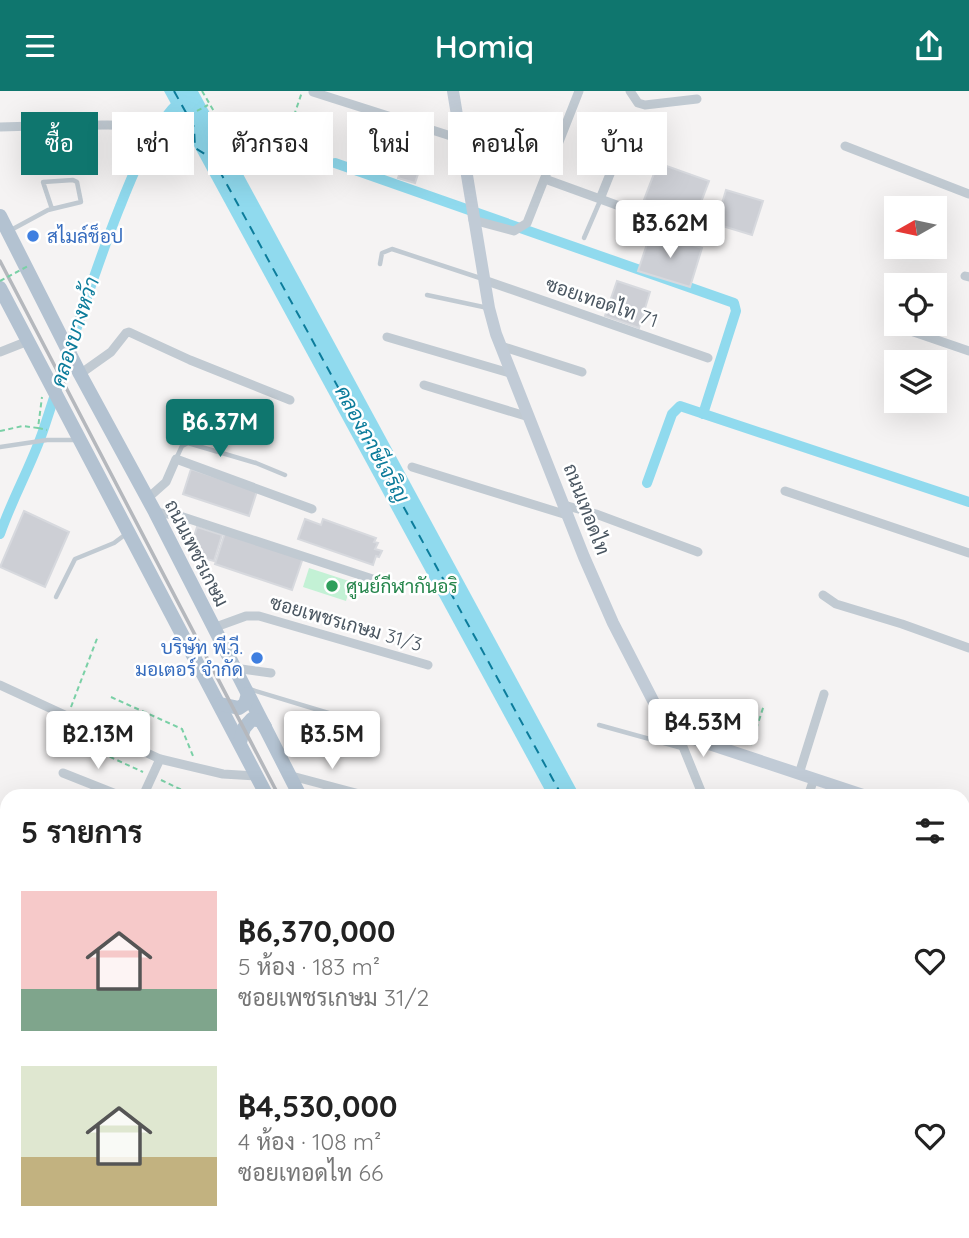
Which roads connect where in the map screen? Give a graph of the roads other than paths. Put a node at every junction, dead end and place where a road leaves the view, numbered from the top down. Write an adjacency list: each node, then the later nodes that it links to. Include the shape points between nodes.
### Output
1 (453, 91): 6 (main road, ถนนเทอดไท)
2 (579, 91): 13 (street)
3 (630, 91): 5 (street, via 645,106)
4 (313, 92): 9 (street)
5 (697, 99)
6 (456, 112)
7 (112, 125): 8 (street)
8 (0, 127)
9 (448, 135)
10 (845, 146): 14 (street)
11 (466, 175): 19 (main road, ถนนเทอดไท)
12 (610, 175): 15 (street)
13 (545, 179): 15 (street); 19 (street, via 530,218 521,228 509,230)
14 (969, 194)
15 (600, 199): 16 (street, via 697,233); 21 (lane)
16 (709, 207)
17 (52, 209): 17 (lane, via 43,182 77,182 81,202); 20 (lane)
18 (0, 216): 20 (main road, ถนนเพชรเกษม)
19 (473, 220): 23 (main road, ถนนเทอดไท)
20 (8, 232): 35 (main road, ถนนเพชรเกษม)
21 (584, 239)
22 (380, 264): 23 (lane, via 383,253 392,249)
23 (484, 280): 26 (main road, ถนนเทอดไท); 33 (street, ซอยเทอดไท 71)
24 (0, 288): 29 (main road)
25 (427, 295): 26 (lane)
26 (489, 309): 30 (main road, ถนนเทอดไท)
27 (925, 336): 31 (street)
28 (387, 337): 36 (street)
29 (28, 341): 32 (street); 40 (main road)
30 (501, 346): 34 (street); 36 (main road, ถนนเทอดไท)
31 (969, 351)
32 (0, 352)
33 (708, 358)
34 (582, 372)
35 (80, 374): 38 (street, via 129,332); 46 (main road, ถนนเพชรเกษม)
36 (513, 374): 39 (main road, ถนนเทอดไท)
37 (424, 385): 39 (street)
38 (290, 400)
39 (530, 417): 48 (main road, ถนนเทอดไท)
40 (81, 440): 41 (lane); 50 (main road)
41 (0, 447)
42 (176, 459): 44 (lane, via 188,443); 46 (street, via 166,482); 47 (street)
43 (412, 467): 48 (street)
44 (285, 475)
45 (785, 491): 52 (street)
46 (148, 498): 49 (main road, ถนนเพชรเกษม)
47 (312, 509)
48 (565, 510): 51 (street, via 596,514); 68 (main road, ถนนเทอดไท, via 630,657 662,718)
49 (155, 512): 53 (street, via 180,516); 56 (main road, ถนนเพชรเกษม)
50 (129, 532): 55 (lane, via 75,559); 64 (main road)
51 (698, 552)
52 (969, 553)
53 (394, 586)
54 (823, 595): 57 (street, via 836,604)
55 (56, 597)
56 (214, 628): 58 (street, ซอยเพชรเกษม 31/3, via 259,616); 59 (main road, ถนนเพชรเกษม)
57 (969, 648)
58 (428, 665)
59 (234, 668): 60 (street); 62 (main road, ถนนเพชรเกษม)
60 (271, 673)
61 (0, 685): 71 (street)
62 (247, 691): 64 (main road, via 246,702 239,708); 65 (lane); 67 (main road, ถนนเพชรเกษม)
63 (824, 694): 73 (street)
64 (220, 704): 69 (main road)
65 (335, 715)
66 (599, 726): 70 (lane)
67 (265, 727): 69 (main road, via 252,719); 74 (main road, ถนนเพชรเกษม)
68 (677, 732): 70 (street); 73 (main road)
69 (240, 742): 75 (main road)
70 (682, 748): 82 (street)
71 (160, 759): 75 (street, via 223,774); 78 (street)
72 (63, 773): 77 (street)
73 (799, 774): 76 (main road)
74 (288, 775): 80 (main road, ถนนเพชรเกษม); 81 (street)
75 (257, 776): 79 (main road)
76 (814, 779): 83 (street); 84 (main road)
77 (103, 789)
78 (146, 789)
79 (264, 789)
80 (296, 789)
81 (341, 789)
82 (700, 789)
83 (810, 789)
84 (842, 789)

